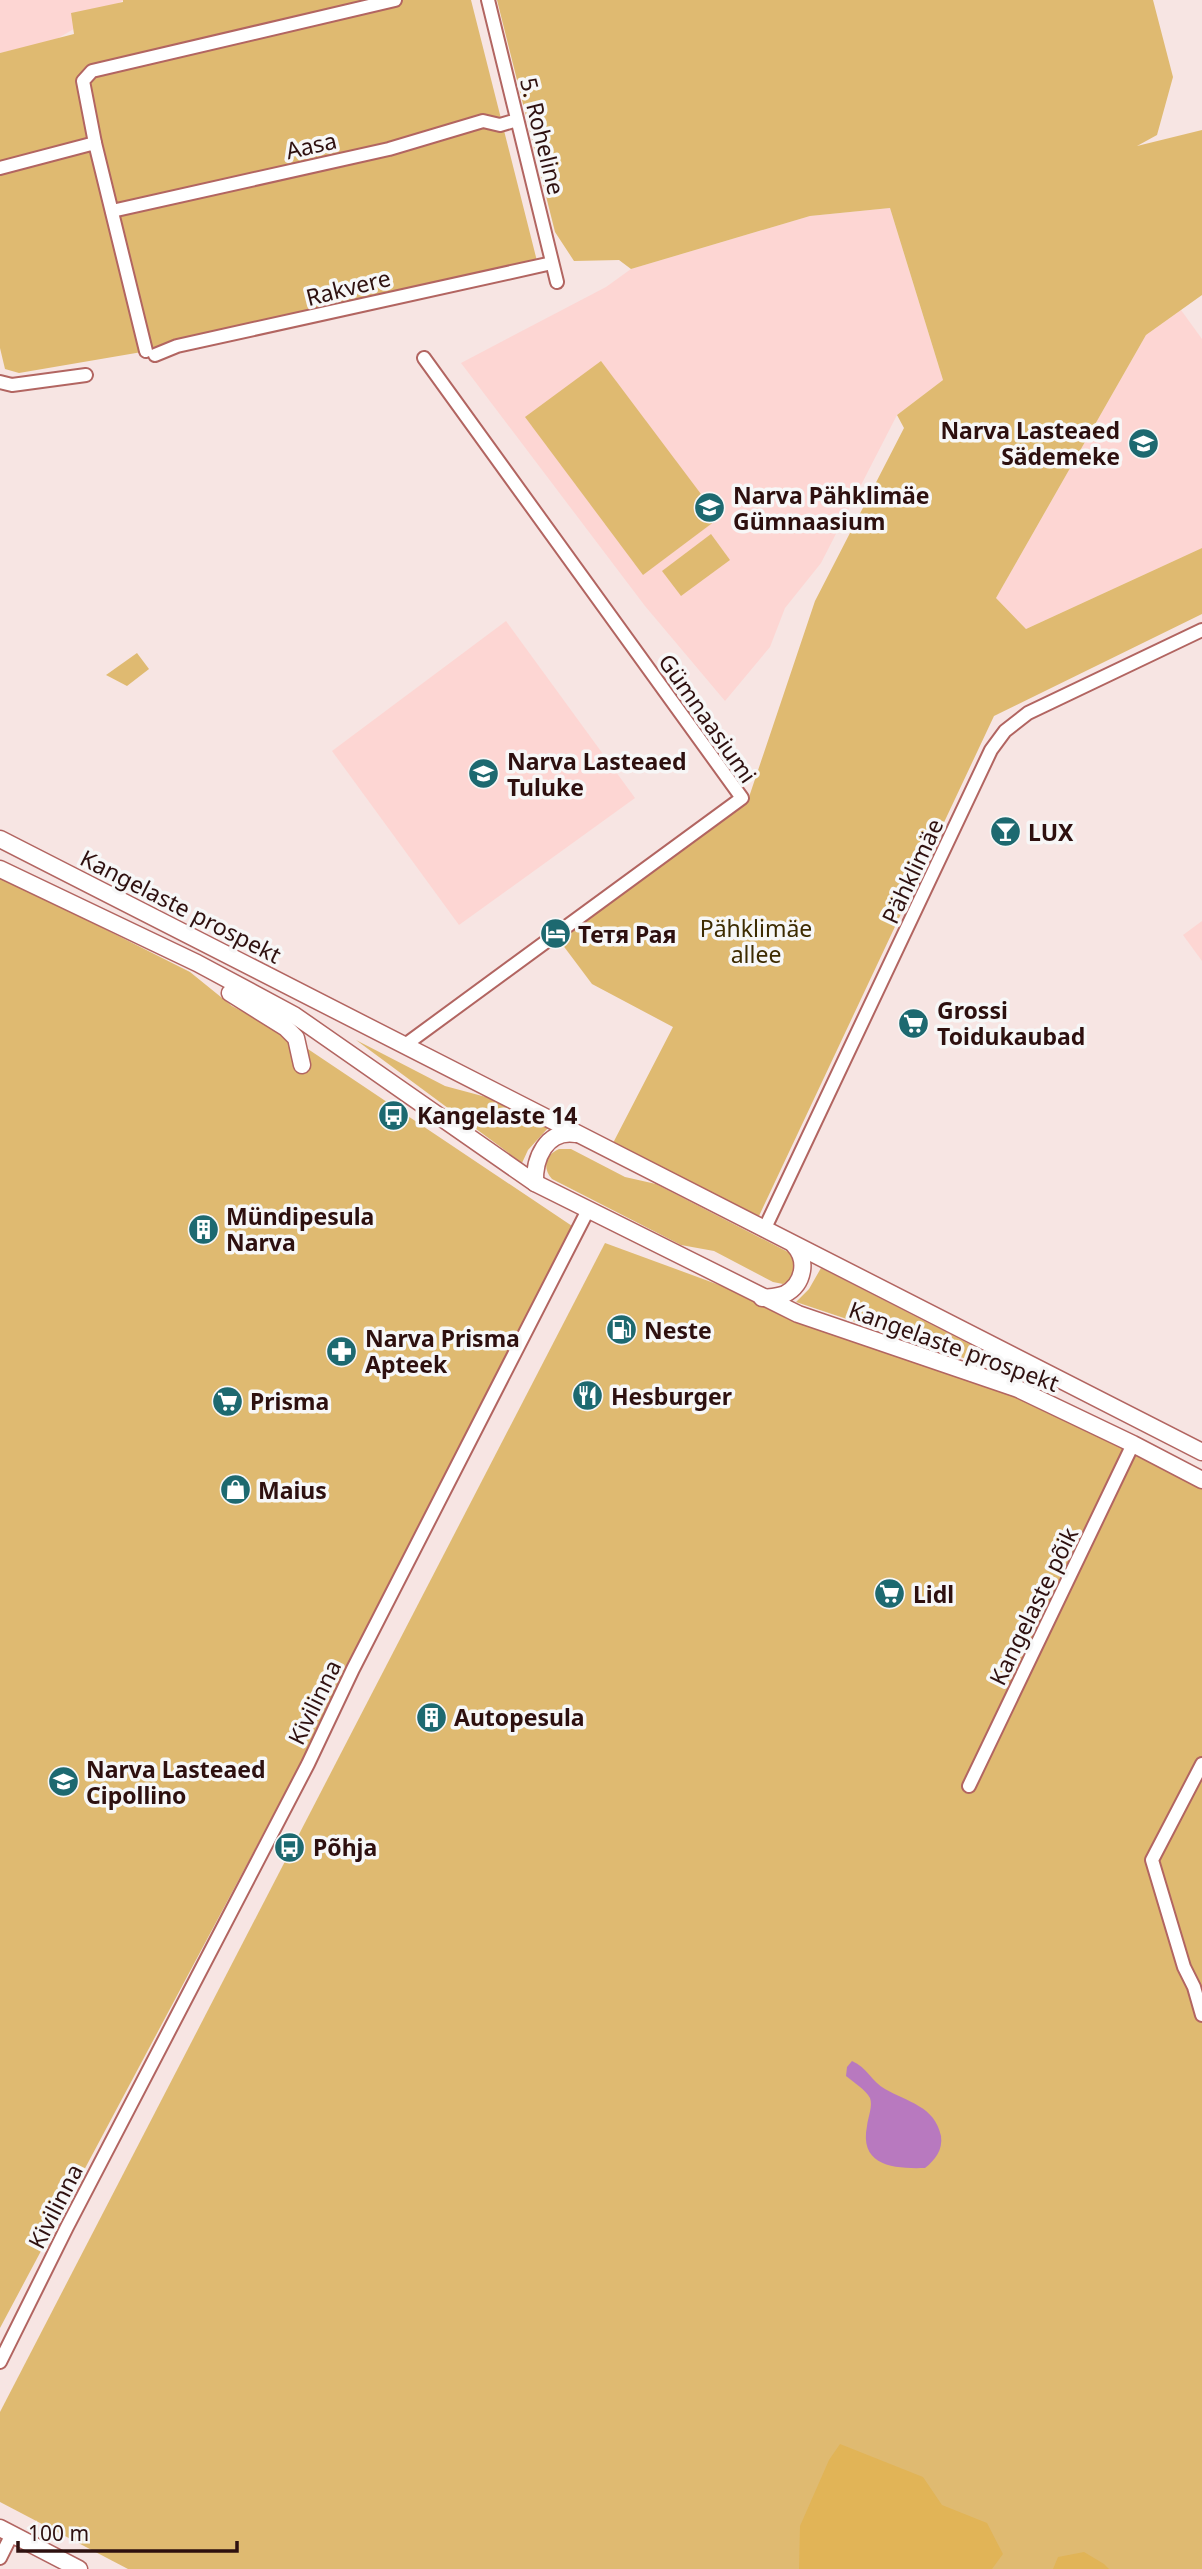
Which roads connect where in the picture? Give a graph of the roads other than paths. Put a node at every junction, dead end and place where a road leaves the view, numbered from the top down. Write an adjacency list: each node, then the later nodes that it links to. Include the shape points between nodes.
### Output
1 (395, 0): 4 (street, via 92,71 83,81)
2 (488, 0): 3 (street, 5. Roheline)
3 (517, 120): 6 (street, Aasa, via 500,125 483,121 389,149); 7 (street, 5. Roheline)
4 (95, 143): 5 (street); 6 (street)
5 (0, 168)
6 (111, 211): 7 (street, Rakvere, via 150,353)
7 (552, 263): 8 (street, 5. Roheline)
8 (557, 282)
9 (424, 358): 18 (street, Gümnaasiumi, via 742,798)
10 (86, 375): 11 (street, via 12,385)
11 (0, 382)
12 (1202, 630): 23 (street, Pähklimäe, via 1028,713 1005,731 991,750)
13 (0, 839): 16 (main road, Kangelaste prospekt)
14 (0, 869): 15 (main road, Kangelaste prospekt)
15 (197, 963): 17 (main road, Kangelaste prospekt); 19 (main road, via 229,992 286,1028 296,1038)
16 (341, 1014): 17 (main road); 18 (main road, Kangelaste prospekt)
17 (323, 1035): 21 (main road, Kangelaste prospekt)
18 (405, 1045): 20 (main road, Kangelaste prospekt)
19 (302, 1065)
20 (579, 1134): 21 (main road, via 559,1135 547,1144 536,1162); 23 (main road, Kangelaste prospekt)
21 (535, 1183): 22 (main road, Kangelaste prospekt)
22 (589, 1210): 25 (main road, Kangelaste prospekt); 32 (street, Kivilinna)
23 (764, 1230): 24 (main road, Kangelaste prospekt)
24 (794, 1245): 25 (main road, via 803,1260 799,1279 785,1294); 27 (main road, Kangelaste prospekt)
25 (762, 1298): 26 (main road, Kangelaste prospekt, via 1018,1389)
26 (1133, 1444): 28 (main road, Kangelaste prospekt); 30 (street, Kangelaste põik)
27 (1202, 1452)
28 (1202, 1480)
29 (1202, 1764): 31 (street, via 1152,1860)
30 (969, 1786)
31 (1202, 2015)
32 (0, 2362)
33 (6, 2531): 34 (street); 35 (main road)
34 (0, 2558)
35 (79, 2569)

